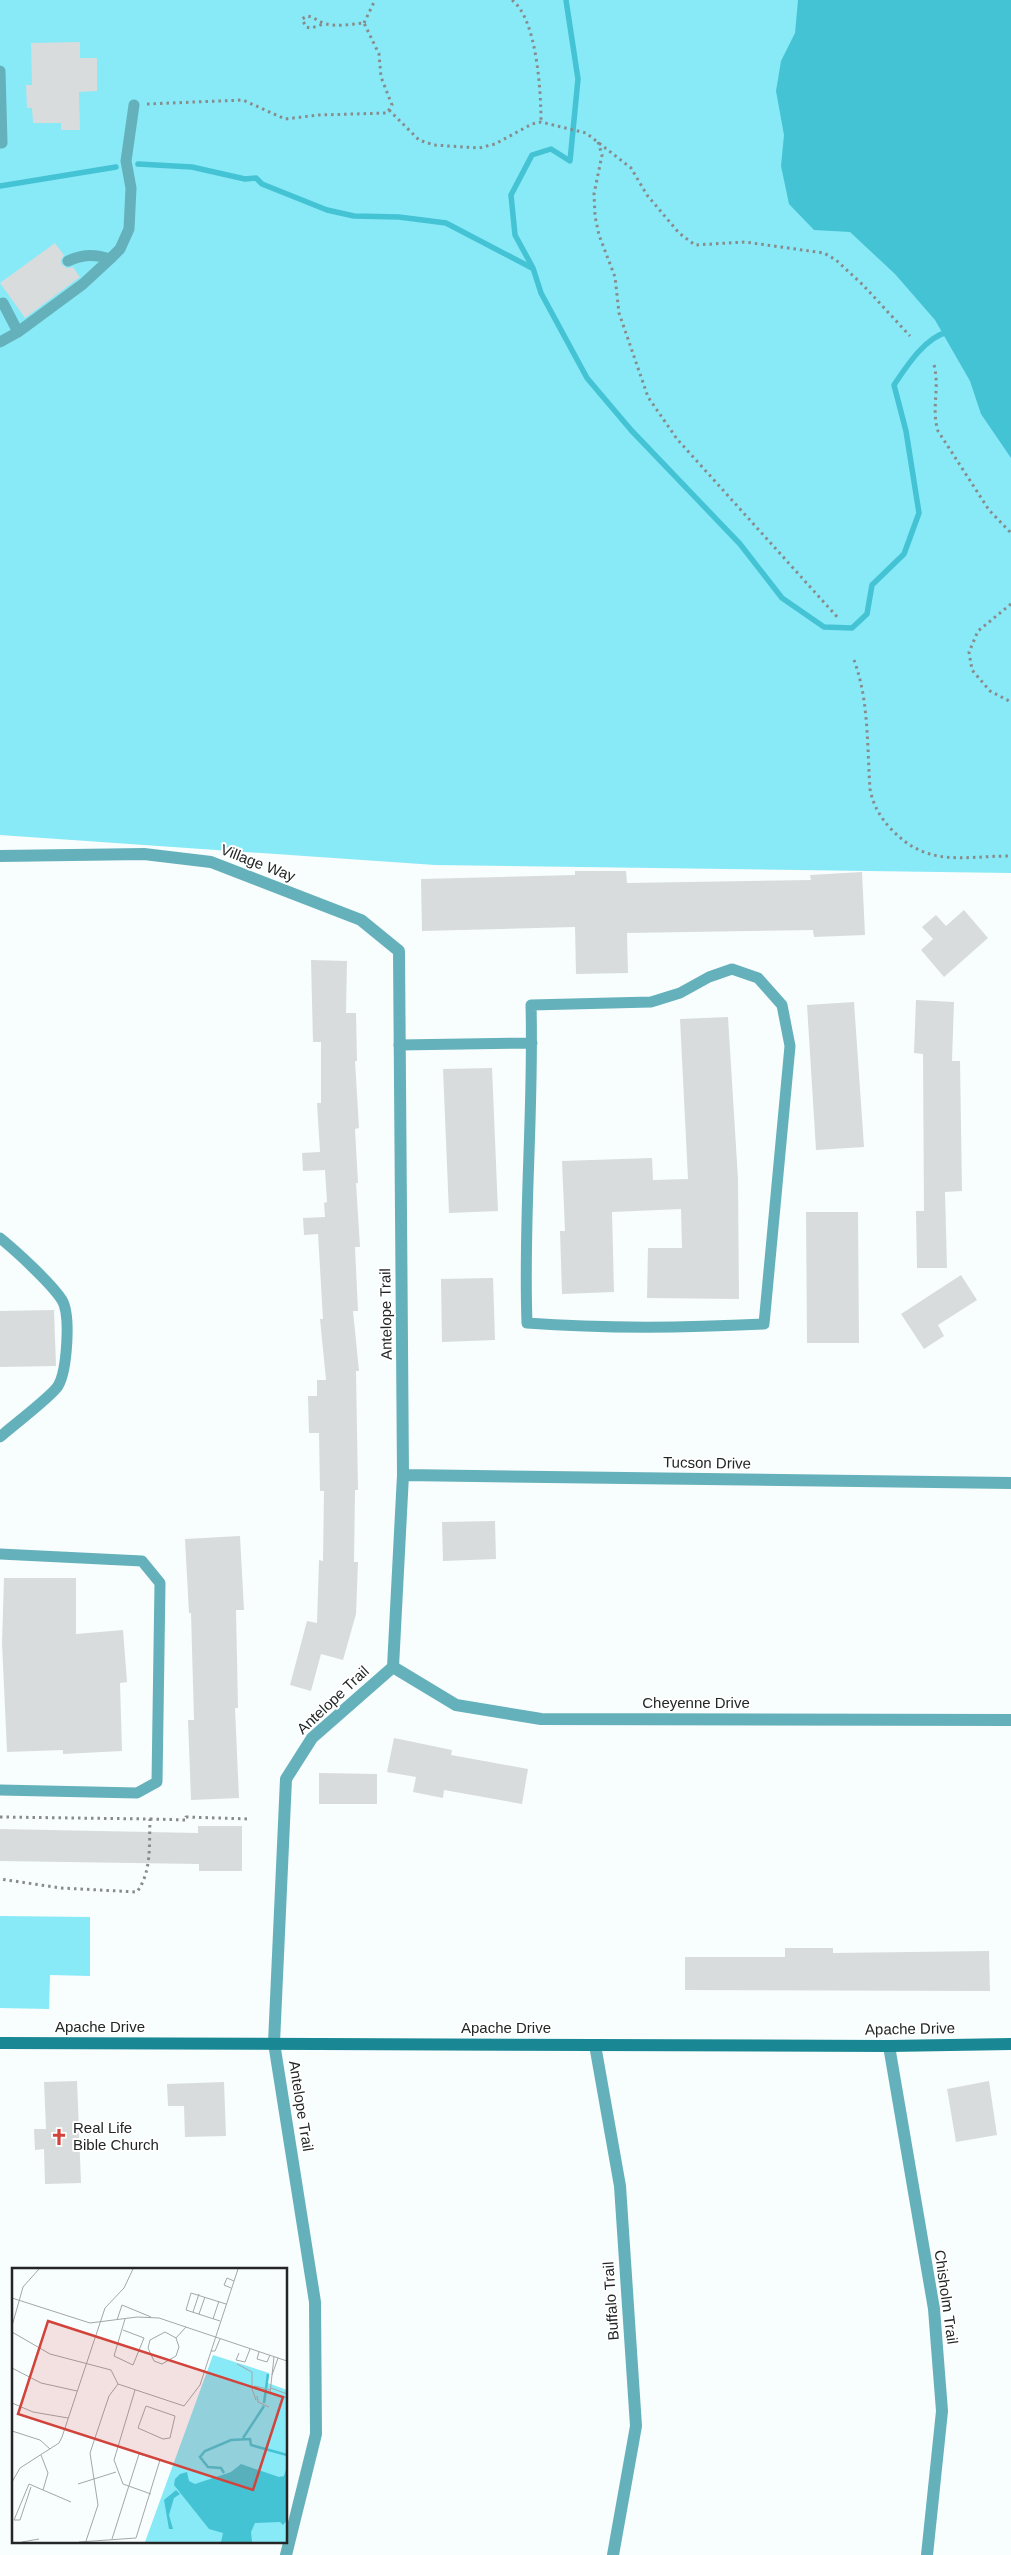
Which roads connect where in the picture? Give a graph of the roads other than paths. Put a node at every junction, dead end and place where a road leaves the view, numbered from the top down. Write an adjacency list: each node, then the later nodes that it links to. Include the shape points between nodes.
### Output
1 (0, 71): 3 (lane)
2 (134, 105): 4 (lane, via 126,161 131,188 129,229 120,249)
3 (0, 144)
4 (110, 259): 5 (lane, via 98,255 79,256); 7 (lane, via 83,284)
5 (68, 261)
6 (0, 304): 7 (lane, via 3,303)
7 (18, 332): 8 (lane)
8 (0, 342)
9 (0, 856): 10 (street, Village Way, via 144,854 211,862 361,920)
10 (399, 951): 12 (street, Antelope Trail)
11 (532, 1043): 11 (lane, via 531,1006 651,1002 680,993 732,969 758,978 782,1005 790,1046 764,1324 677,1329 527,1323 524,1253); 12 (lane)
12 (399, 1045): 15 (street, Antelope Trail)
13 (0, 1238): 14 (lane, via 63,1301 66,1350 57,1387)
14 (0, 1437)
15 (403, 1475): 16 (street, Tucson Drive); 18 (street, Antelope Trail)
16 (1011, 1483)
17 (0, 1554): 20 (lane, via 142,1561 160,1583 157,1782 137,1794)
18 (393, 1667): 19 (street, Cheyenne Drive, via 456,1704 541,1719); 22 (street, Antelope Trail, via 312,1738 286,1779)
19 (1011, 1720)
20 (0, 1790)
21 (0, 2043): 22 (street, Apache Drive)
22 (274, 2043): 24 (street, Apache Drive); 26 (street, Antelope Trail, via 315,2302 316,2434)
23 (1011, 2044): 25 (street, Apache Drive)
24 (595, 2045): 25 (street, Apache Drive); 27 (street, Buffalo Trail, via 620,2186 636,2426)
25 (889, 2046): 28 (street, Chisholm Trail, via 934,2309 942,2411)
26 (286, 2555)
27 (613, 2555)
28 (927, 2555)

